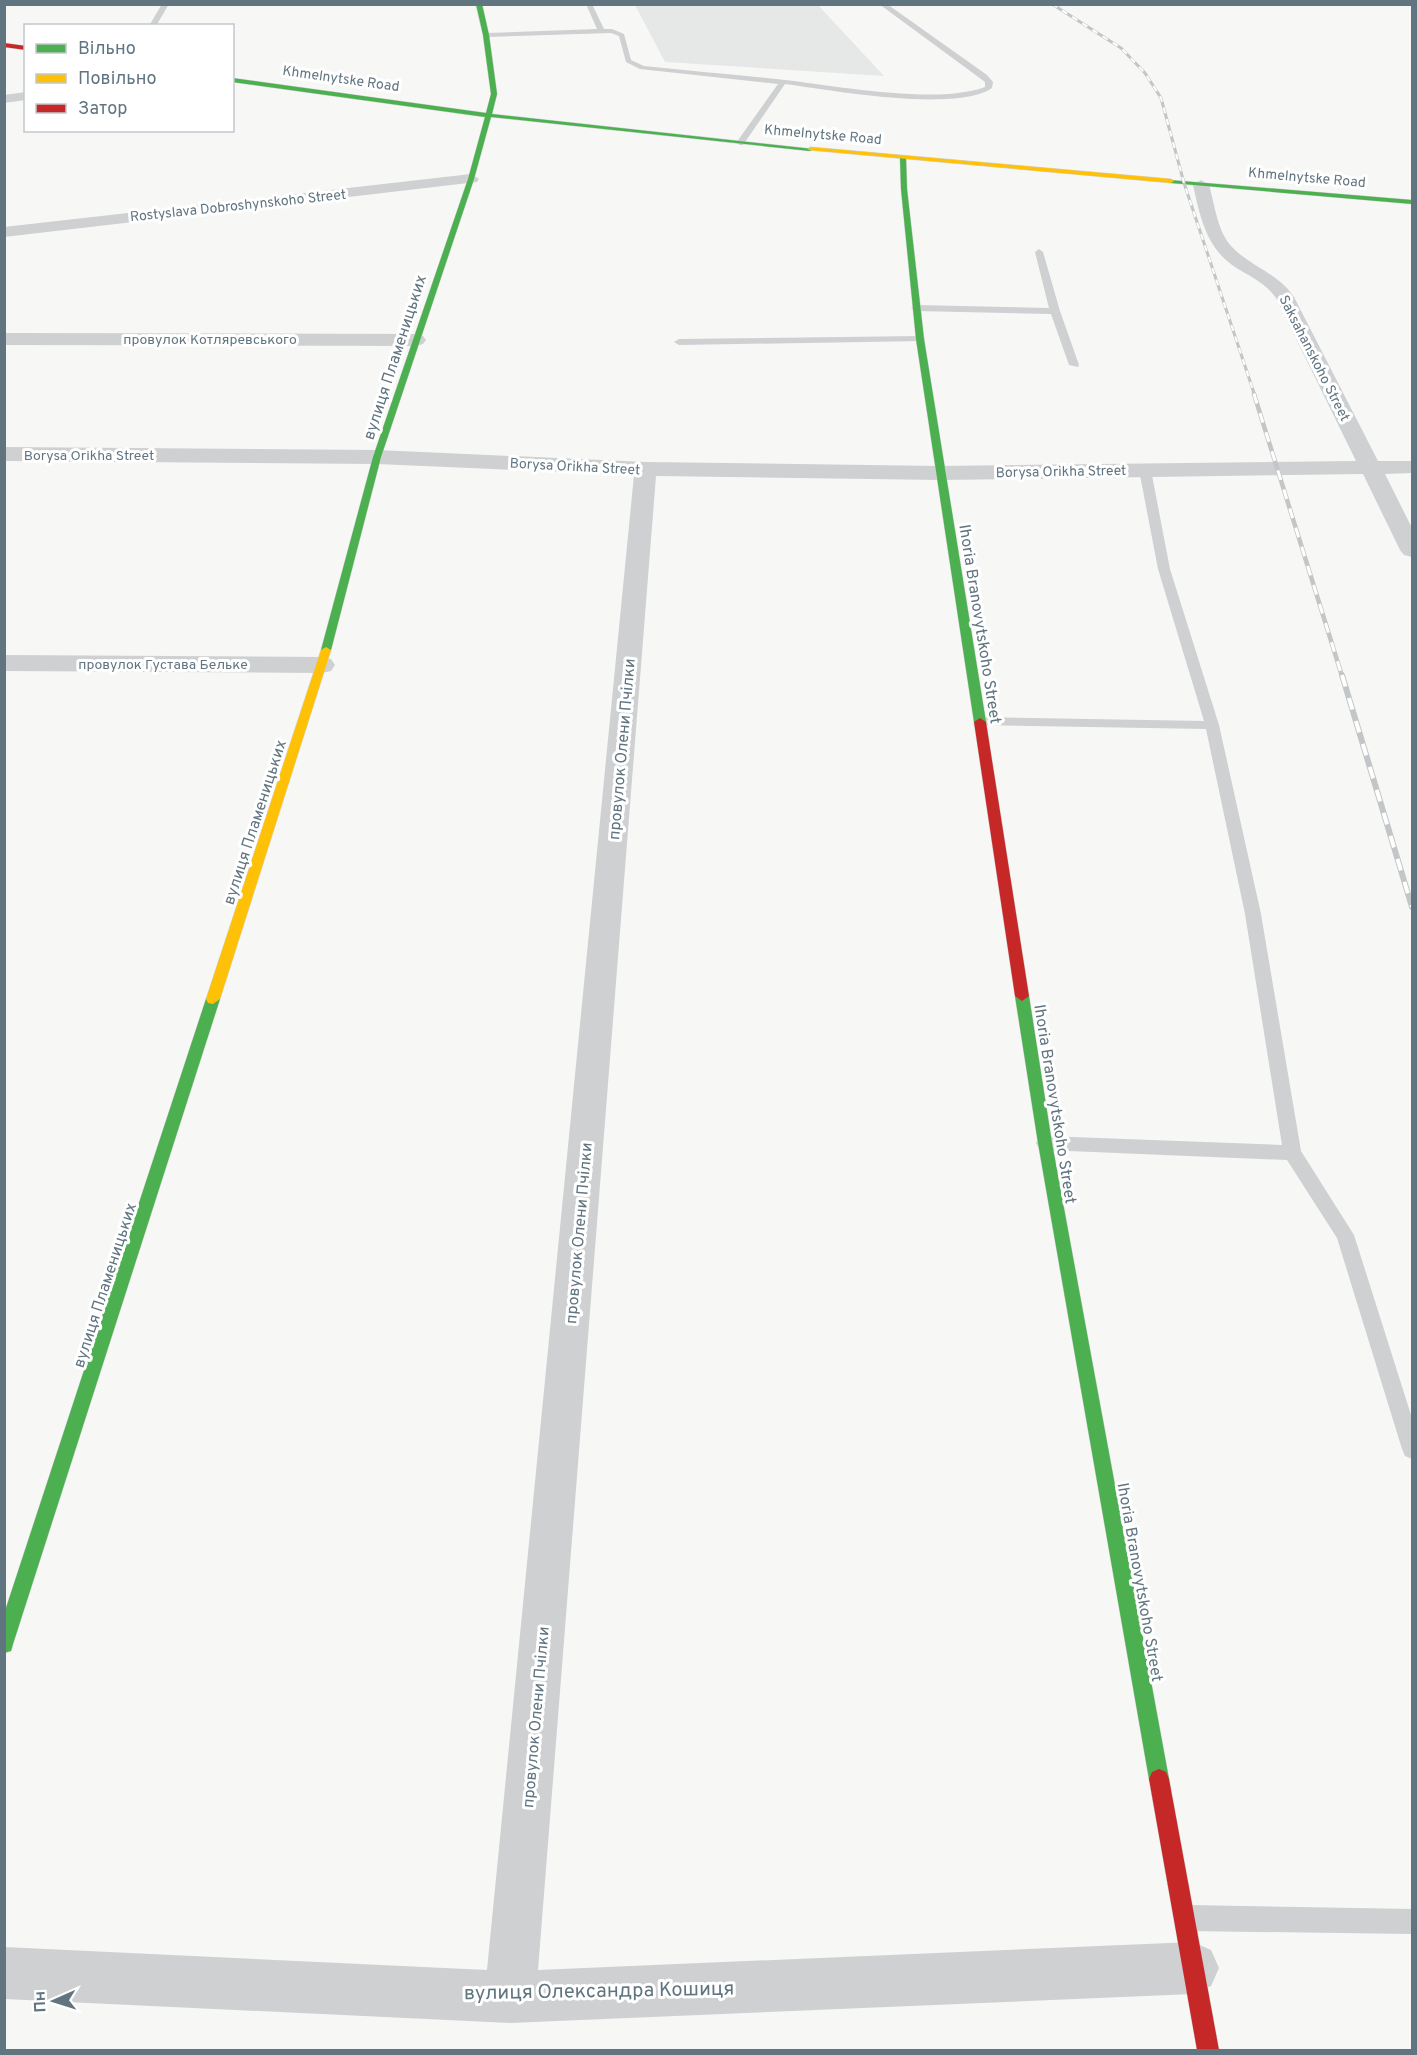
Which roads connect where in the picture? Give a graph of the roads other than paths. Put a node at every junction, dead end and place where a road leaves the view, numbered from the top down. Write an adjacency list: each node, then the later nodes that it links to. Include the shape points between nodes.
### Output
1 (166, 4): 5 (lane)
2 (479, 4): 7 (street, вулиця Пламеницьких)
3 (589, 4): 6 (lane)
4 (882, 4): 11 (lane, via 984,77 988,88 968,96 945,97)
5 (154, 24)
6 (601, 30): 7 (lane); 11 (lane, via 622,35 628,61 642,68)
7 (486, 35): 14 (street, вулиця Пламеницьких, via 494,94)
8 (4, 45): 9 (street)
9 (24, 48)
10 (234, 80): 14 (street, Khmelnytske Road)
11 (783, 82): 15 (lane)
12 (24, 96): 13 (street)
13 (4, 99)
14 (486, 115): 15 (street, Khmelnytske Road); 17 (street, вулиця Пламеницьких)
15 (740, 142): 16 (street, Khmelnytske Road)
16 (903, 158): 18 (street, Khmelnytske Road); 22 (street, Ihoria Branovytskoho Street)
17 (471, 179): 20 (street, Rostyslava Dobroshynskoho Street); 26 (street, вулиця Пламеницьких)
18 (1201, 185): 19 (street, Khmelnytske Road); 31 (street, Saksahanskoho Street, via 1212,229 1228,252 1280,288 1286,297)
19 (1413, 202)
20 (4, 232)
21 (1039, 252): 23 (lane)
22 (916, 309): 23 (lane); 25 (street, Ihoria Branovytskoho Street)
23 (1055, 311): 28 (lane)
24 (4, 339): 26 (street, провулок Котляревського)
25 (920, 339): 27 (lane); 35 (street, Ihoria Branovytskoho Street)
26 (417, 340): 30 (street, вулиця Пламеницьких)
27 (679, 342)
28 (1074, 365)
29 (4, 454): 30 (street, Borysa Orikha Street)
30 (377, 457): 33 (street, Borysa Orikha Street); 38 (street, вулиця Пламеницьких)
31 (1370, 467): 32 (street); 34 (street, Borysa Orikha Street); 36 (street, Saksahanskoho Street)
32 (1413, 467)
33 (646, 469): 35 (street, Borysa Orikha Street); 49 (street, провулок Олени Пчілки)
34 (1145, 470): 35 (street, Borysa Orikha Street); 40 (lane, via 1164,569)
35 (940, 473): 39 (street, Ihoria Branovytskoho Street)
36 (1413, 550)
37 (4, 663): 38 (street, провулок Густава Бельке)
38 (322, 665): 44 (street, вулиця Пламеницьких)
39 (980, 721): 40 (lane); 41 (street, Ihoria Branovytskoho Street)
40 (1212, 725): 42 (lane, via 1253,914)
41 (1045, 1143): 42 (lane); 45 (street, Ihoria Branovytskoho Street)
42 (1292, 1153): 43 (lane, via 1345,1234)
43 (1413, 1449)
44 (4, 1644)
45 (1185, 1918): 46 (lane); 47 (street, Ihoria Branovytskoho Street)
46 (1413, 1922)
47 (1193, 1968): 49 (street, вулиця Олександра Кошиця); 50 (street, Ihoria Branovytskoho Street)
48 (4, 1973): 49 (street, вулиця Олександра Кошиця)
49 (510, 1997)
50 (1208, 2050)

